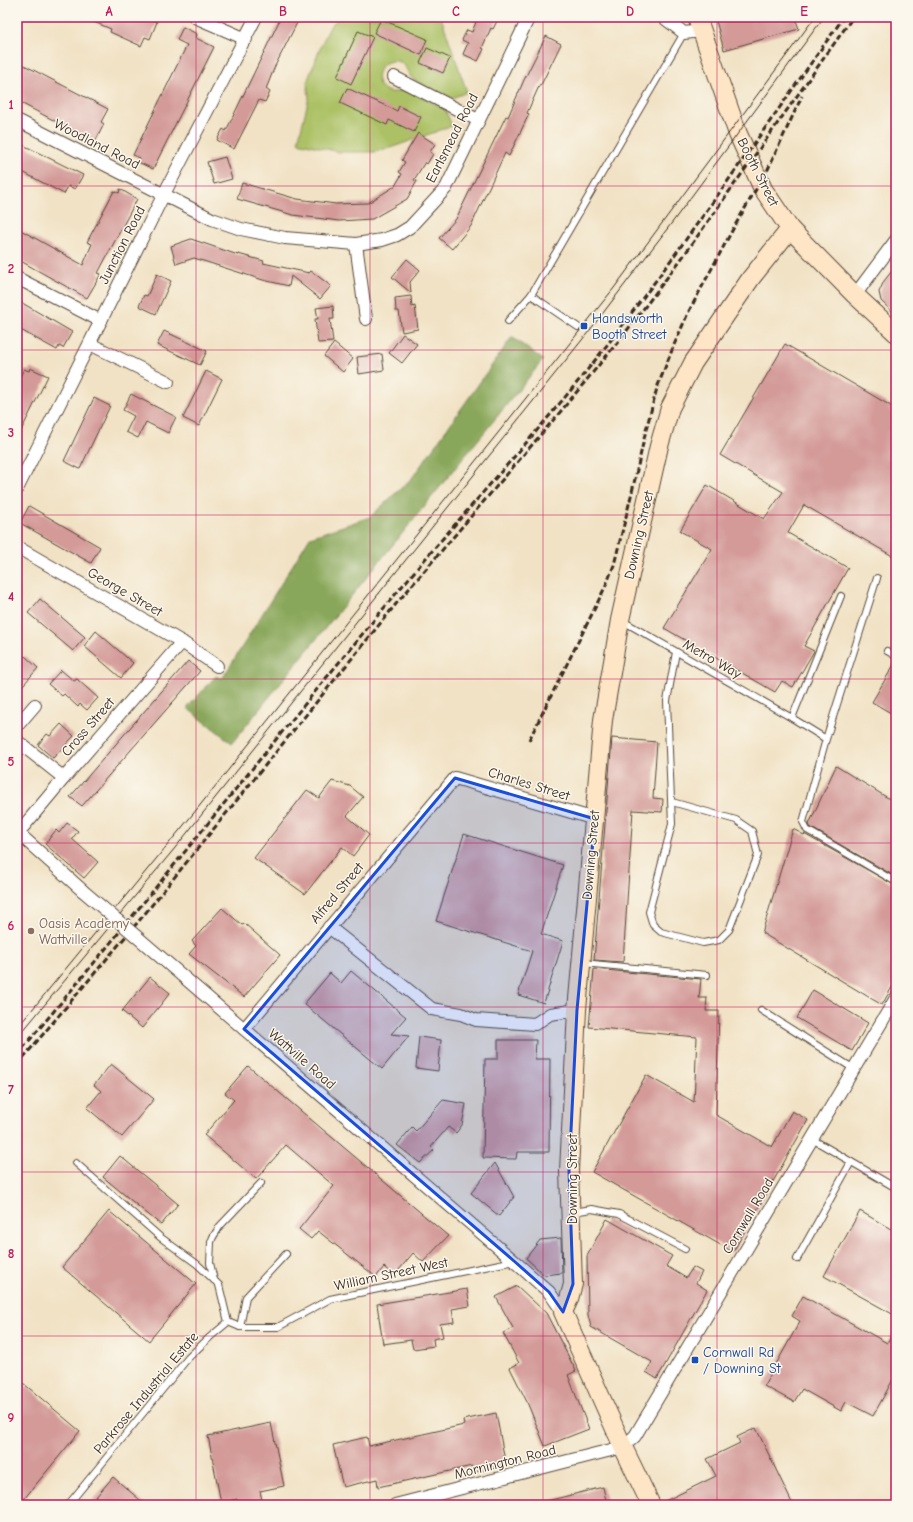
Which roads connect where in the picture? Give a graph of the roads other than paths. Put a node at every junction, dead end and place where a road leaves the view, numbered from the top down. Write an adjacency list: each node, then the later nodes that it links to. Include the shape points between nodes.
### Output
1 (195, 17): 6 (street)
2 (256, 17): 6 (street, Junction Road)
3 (529, 17): 9 (street, Earlsmead Road)
4 (663, 17): 5 (street)
5 (694, 27): 11 (street, Booth Street, via 763,189); 15 (lane)
6 (246, 39): 10 (street, Junction Road)
7 (394, 77): 9 (street)
8 (17, 120): 10 (street, Woodland Road)
9 (478, 120): 13 (street, Earlsmead Road, via 446,188 410,227 382,240)
10 (164, 194): 13 (street, Earlsmead Road, via 212,219 241,229 284,238); 18 (street, Junction Road)
11 (790, 229): 16 (street, Booth Street); 28 (street, Downing Street, via 742,291 693,363 674,398 659,446 642,535)
12 (896, 240): 16 (street)
13 (356, 244): 17 (street)
14 (17, 278): 18 (street)
15 (532, 295): 19 (lane); 20 (lane)
16 (855, 295): 21 (street, Booth Street)
17 (366, 319)
18 (101, 321): 22 (street, Junction Road)
19 (508, 321)
20 (578, 327)
21 (896, 333)
22 (90, 344): 23 (street); 24 (street, Junction Road)
23 (168, 382)
24 (17, 489)
25 (17, 547): 29 (street, George Street)
26 (876, 578): 37 (lane)
27 (841, 596): 35 (lane)
28 (620, 620): 31 (lane, Metro Way); 42 (street, Downing Street, via 603,720)
29 (182, 642): 33 (street, George Street); 39 (street, Cross Street)
30 (888, 651): 32 (lane)
31 (676, 652): 35 (lane, Metro Way); 41 (lane, via 667,702)
32 (896, 656)
33 (217, 666)
34 (35, 705): 36 (street)
35 (792, 718): 37 (lane, Metro Way)
36 (17, 726)
37 (826, 739): 44 (lane, via 803,822 807,830)
38 (17, 741): 39 (street)
39 (64, 778): 43 (street, Cross Street)
40 (455, 778): 42 (street, Charles Street); 45 (street, Alfred Street)
41 (672, 802): 41 (lane, via 736,820 752,830 758,855 730,930 719,940 703,943 661,932 653,926 649,912 672,824)
42 (594, 819): 46 (street, Downing Street)
43 (18, 833): 51 (street, Wattville Road, bridge)
44 (896, 882)
45 (329, 926): 49 (street, via 432,1009 461,1014 476,1020 536,1024 550,1014); 51 (street, Alfred Street)
46 (582, 963): 47 (lane); 49 (street, Downing Street)
47 (707, 975)
48 (896, 998): 52 (street, Cornwall Road)
49 (577, 1010): 58 (street, Downing Street, via 570,1171)
50 (761, 1010): 52 (lane)
51 (244, 1029): 62 (street, Wattville Road)
52 (854, 1069): 53 (street, Cornwall Road)
53 (812, 1140): 54 (lane); 67 (street, Cornwall Road, via 635,1436)
54 (851, 1162): 57 (lane); 61 (lane)
55 (76, 1163): 63 (lane, via 160,1237)
56 (261, 1183): 63 (lane, via 213,1236 210,1263)
57 (896, 1188)
58 (571, 1212): 59 (lane, via 592,1209 619,1214); 64 (street, Downing Street, via 573,1284)
59 (685, 1249)
60 (286, 1254): 66 (lane, via 246,1297)
61 (797, 1259)
62 (514, 1261): 64 (street, Wattville Road, via 549,1292); 66 (lane, William Street West, via 330,1299 278,1327)
63 (214, 1280): 65 (lane, via 219,1285)
64 (563, 1312): 67 (street)
65 (228, 1322): 66 (lane); 68 (lane, Parkrose Industrial Estate, via 188,1358)
66 (240, 1327)
67 (623, 1447): 69 (street, Mornington Road); 70 (street)
68 (68, 1505)
69 (395, 1505)
70 (651, 1505)

